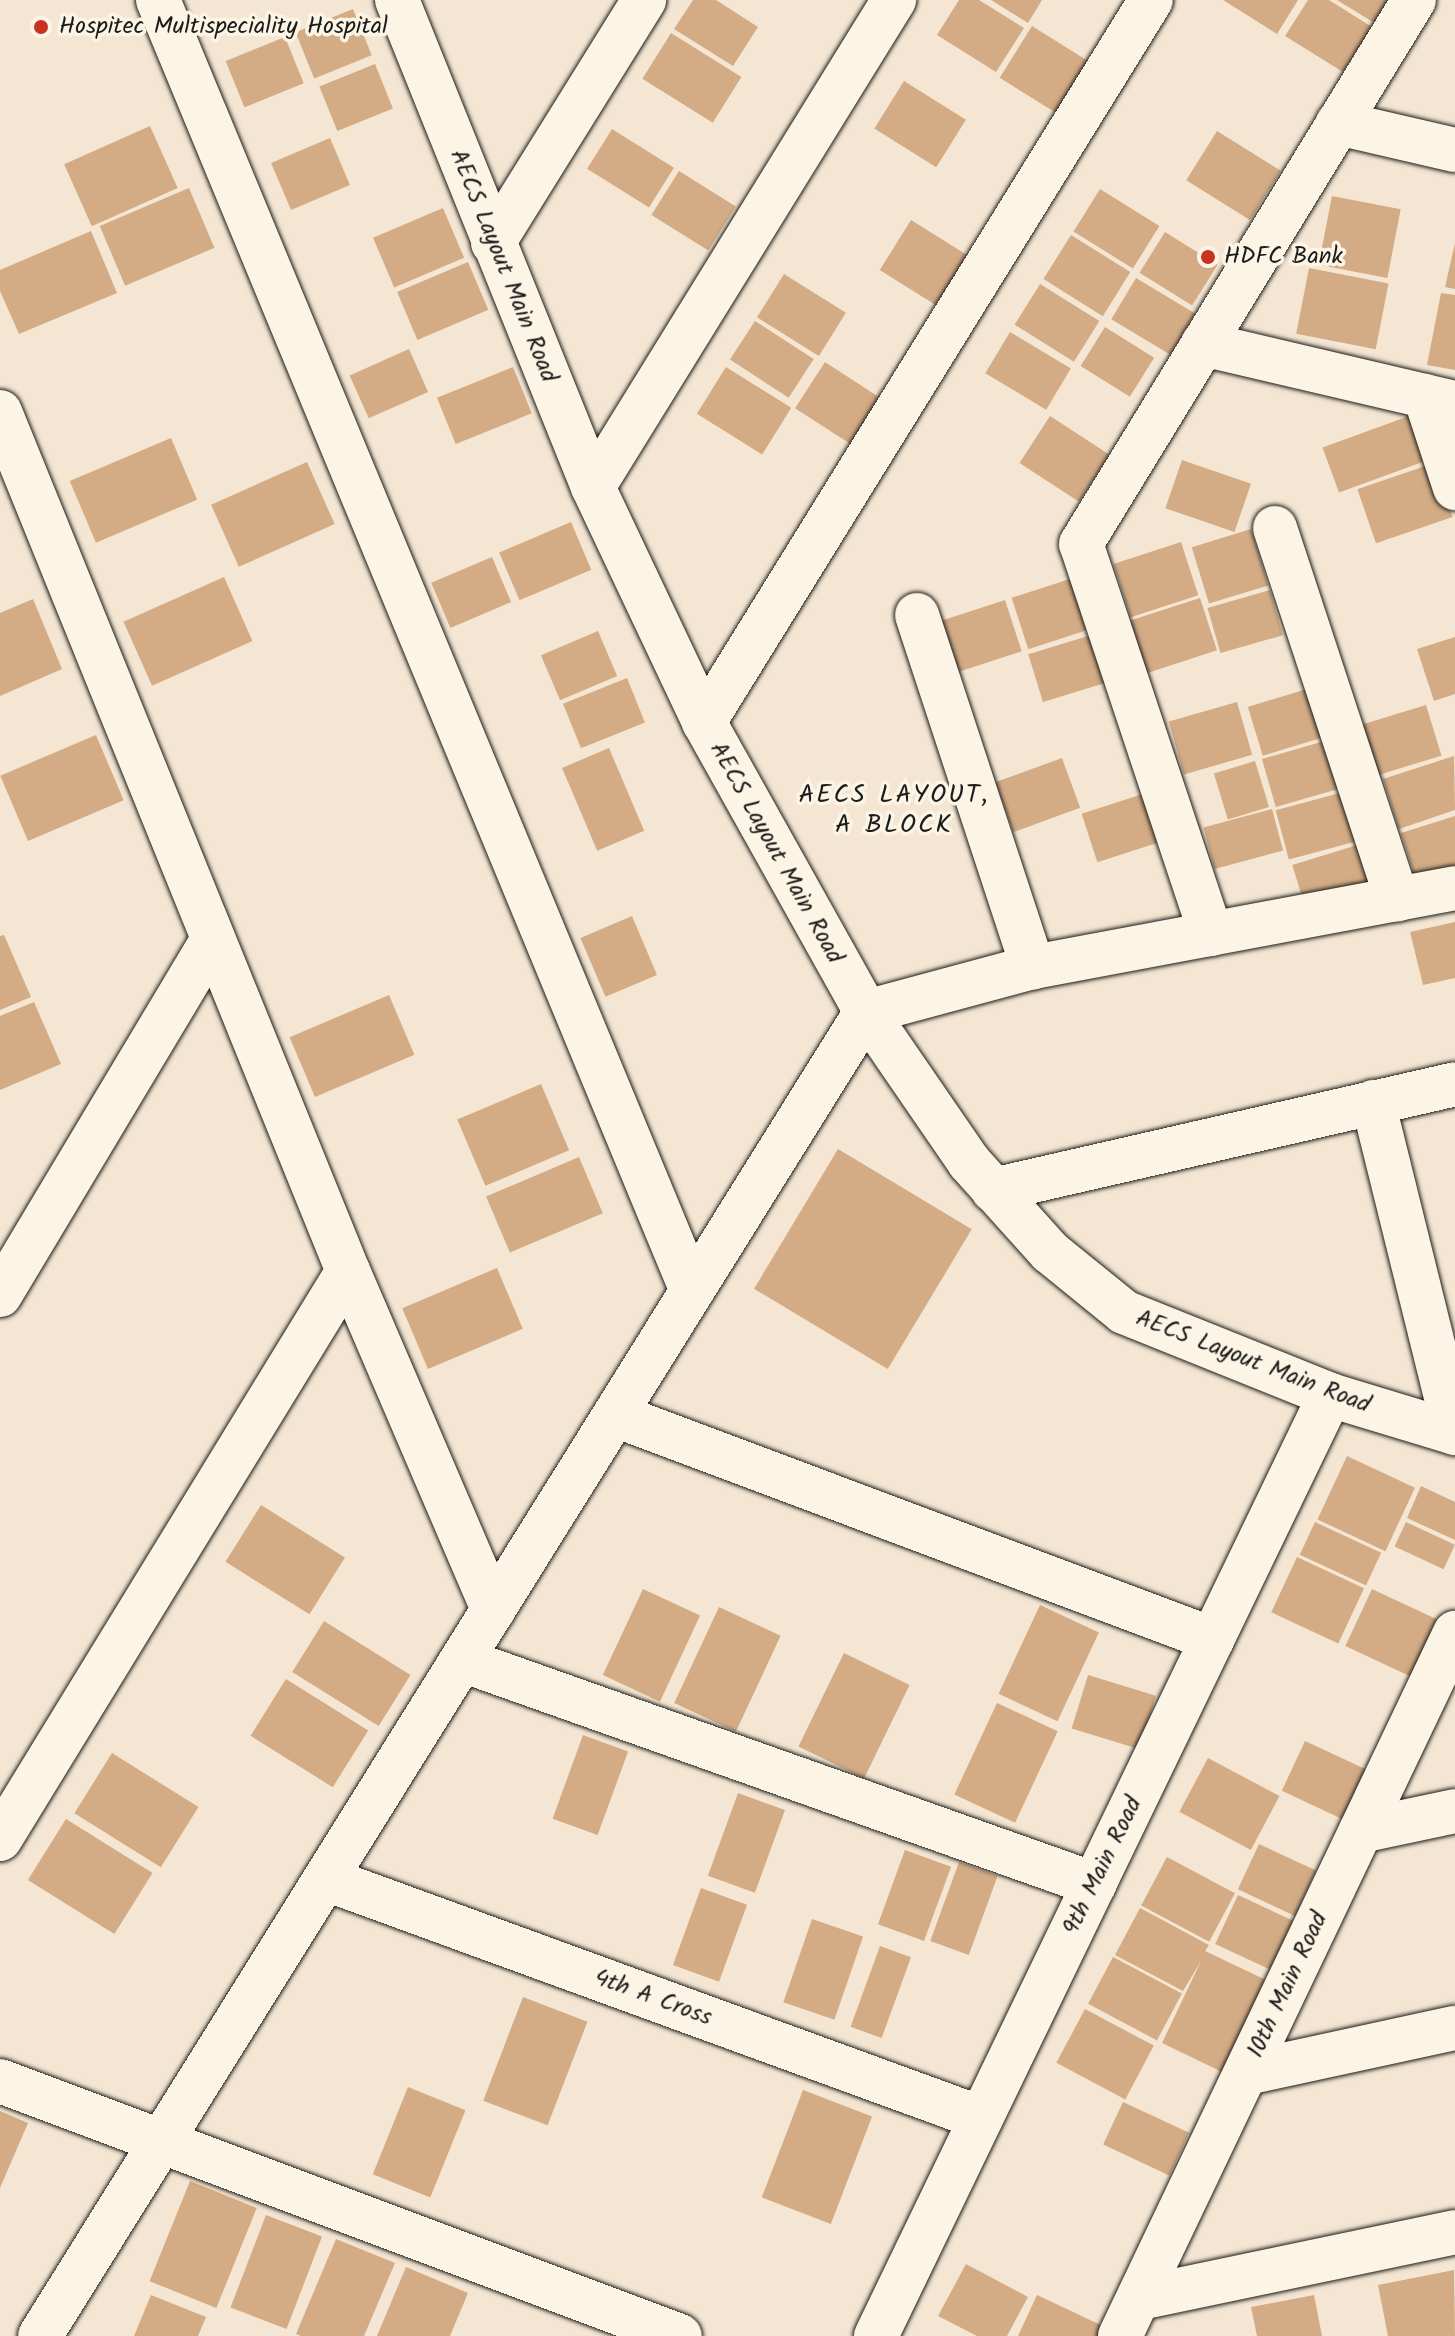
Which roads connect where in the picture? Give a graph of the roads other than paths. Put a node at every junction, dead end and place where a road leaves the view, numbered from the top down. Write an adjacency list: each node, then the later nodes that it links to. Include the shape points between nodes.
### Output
1 (158, 0): 28 (street)
2 (397, 0): 9 (street, AECS Layout Main Road)
3 (644, 0): 9 (street)
4 (894, 0): 13 (street)
5 (1151, 0): 17 (street)
6 (1414, 0): 7 (street)
7 (1338, 123): 8 (street); 10 (street)
8 (1455, 150)
9 (493, 243): 13 (street, AECS Layout Main Road)
10 (1203, 344): 11 (street); 20 (street, via 1081,544)
11 (1440, 400): 14 (street)
12 (0, 412): 21 (street)
13 (593, 487): 17 (street, AECS Layout Main Road)
14 (1455, 488)
15 (1275, 528): 19 (street)
16 (917, 615): 22 (street)
17 (704, 722): 23 (street, AECS Layout Main Road)
18 (1455, 888): 19 (street)
19 (1397, 899): 20 (street)
20 (1211, 934): 22 (street)
21 (213, 939): 27 (street); 29 (street)
22 (1033, 967): 23 (street)
23 (866, 1012): 26 (street, AECS Layout Main Road); 28 (street)
24 (1454, 1084): 25 (street)
25 (1373, 1102): 26 (street); 32 (street)
26 (993, 1190): 30 (street, AECS Layout Main Road, via 1050,1252 1124,1312)
27 (348, 1271): 33 (street); 39 (street)
28 (692, 1291): 31 (street)
29 (0, 1295)
30 (1330, 1395): 32 (street, AECS Layout Main Road); 35 (street, 9th Main Road)
31 (615, 1415): 33 (street); 35 (street)
32 (1455, 1433)
33 (493, 1610): 36 (street)
34 (1455, 1633): 38 (street, 10th Main Road)
35 (1212, 1639): 41 (street, 9th Main Road)
36 (462, 1660): 40 (street); 41 (street)
37 (1455, 1811): 38 (street)
38 (1361, 1831): 43 (street, 10th Main Road)
39 (0, 1839)
40 (326, 1879): 45 (street, 4th A Cross); 46 (street)
41 (1094, 1884): 45 (street, 9th Main Road)
42 (1455, 2028): 43 (street)
43 (1246, 2073): 48 (street, 10th Main Road)
44 (0, 2081): 46 (street)
45 (981, 2118): 51 (street, 9th Main Road)
46 (161, 2142): 49 (street); 50 (street)
47 (1455, 2232): 48 (street)
48 (1140, 2298): 52 (street, 10th Main Road)
49 (40, 2336)
50 (680, 2336)
51 (876, 2336)
52 (1120, 2336)

